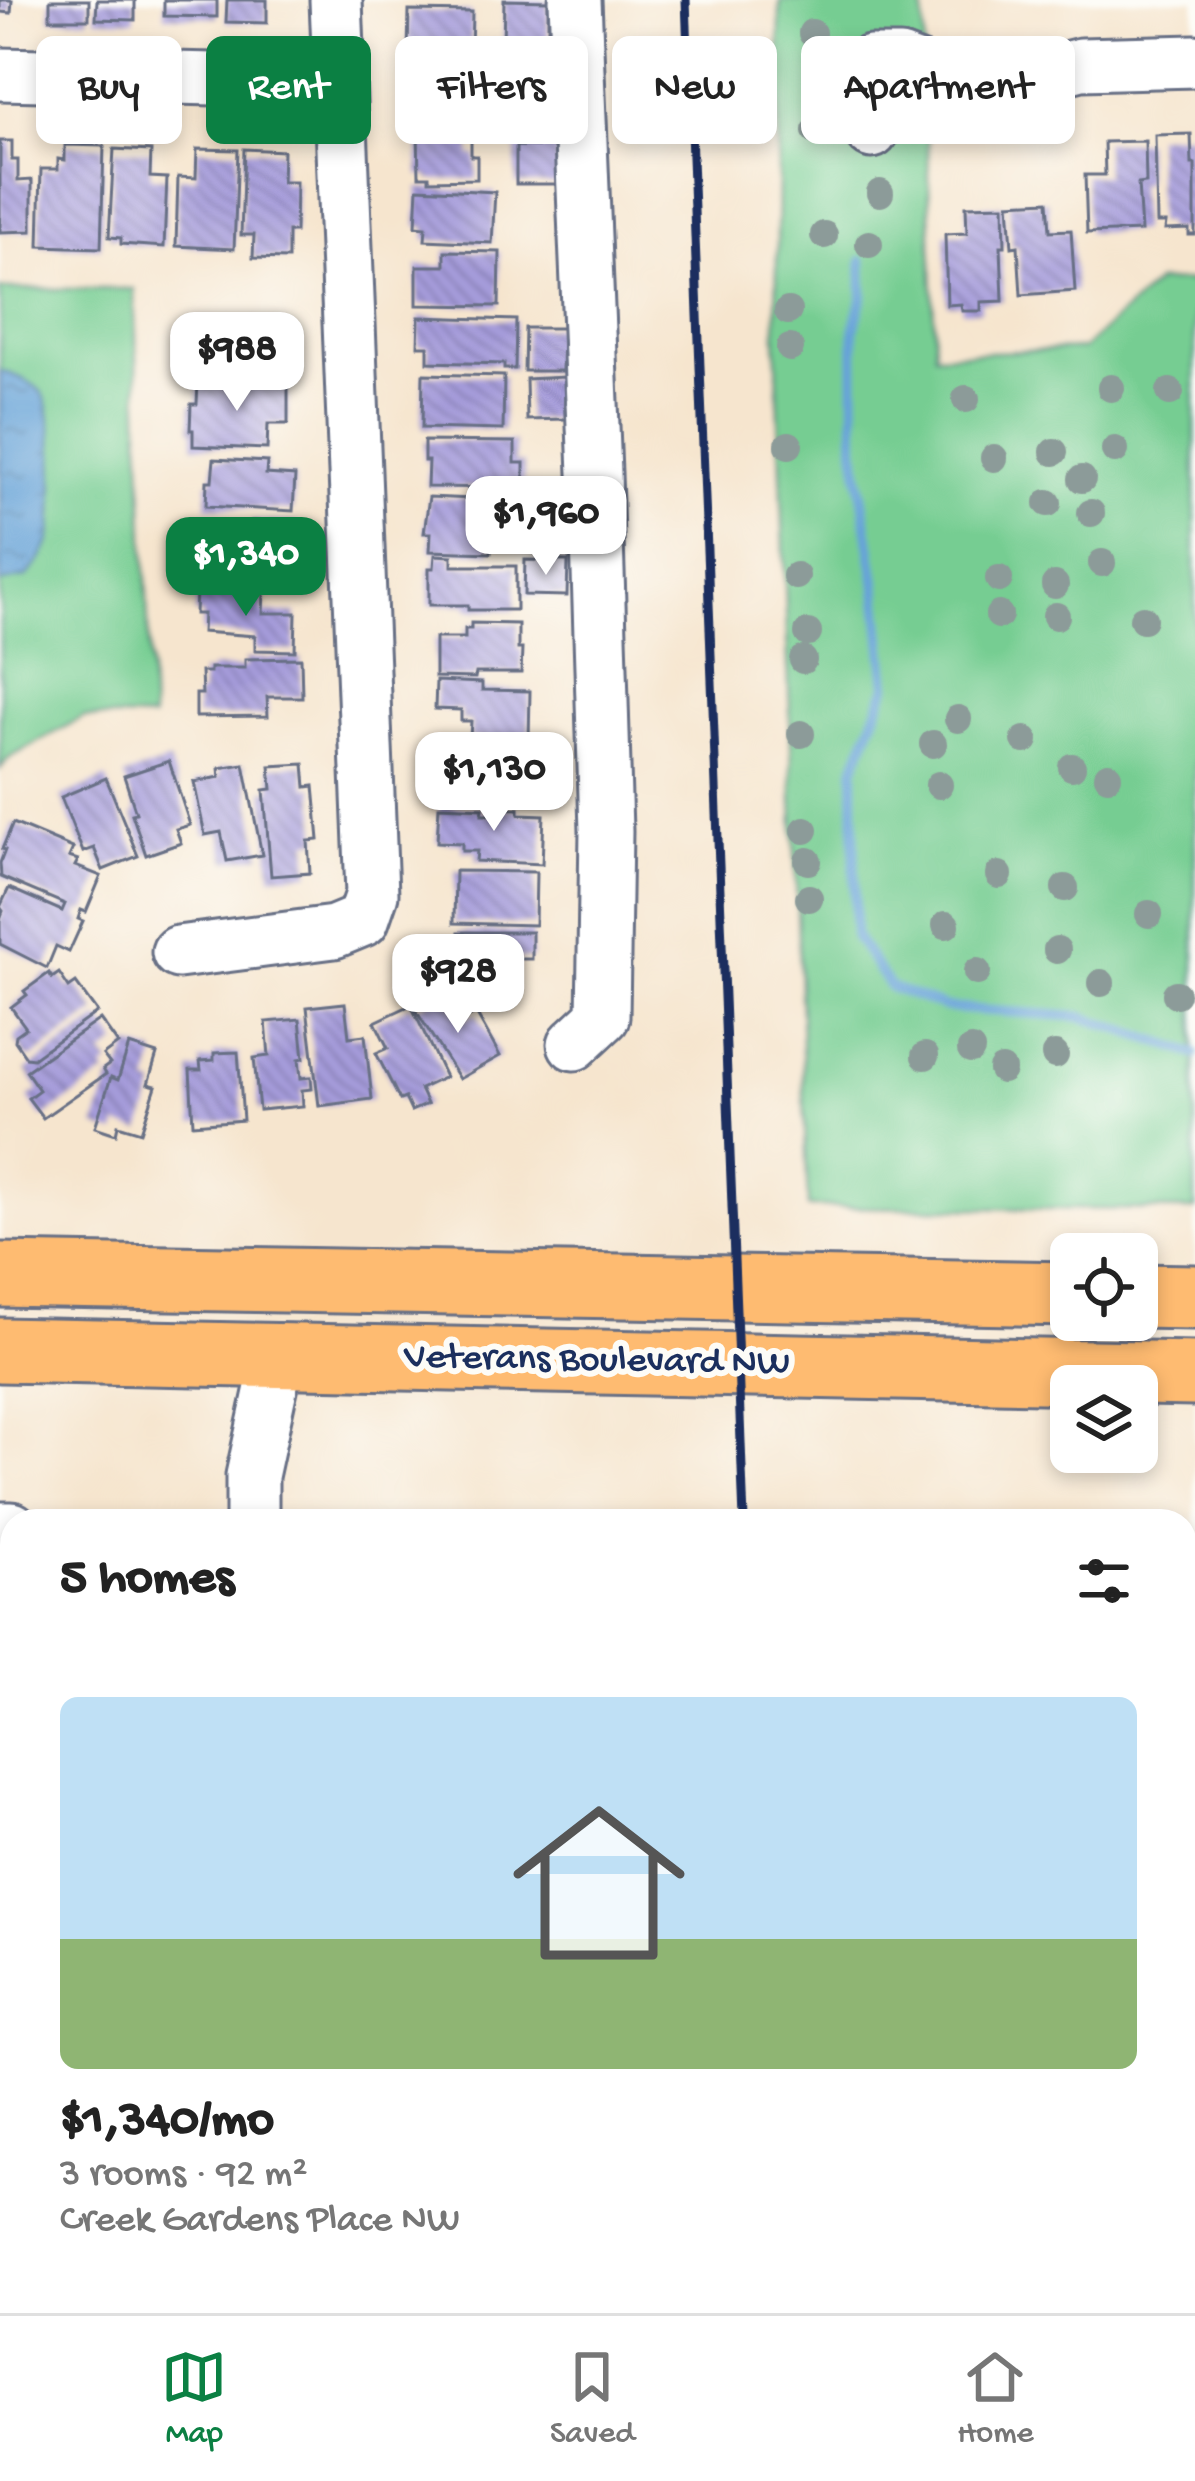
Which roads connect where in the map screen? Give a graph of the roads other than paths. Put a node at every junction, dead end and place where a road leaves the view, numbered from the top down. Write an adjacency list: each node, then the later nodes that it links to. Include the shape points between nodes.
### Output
1 (336, 0): 3 (street)
2 (575, 0): 10 (street, via 606,831 603,1017)
3 (337, 36)
4 (1195, 61): 5 (street)
5 (1075, 66)
6 (0, 74): 7 (street)
7 (206, 79)
8 (342, 144): 9 (street, via 372,894 363,920 334,932)
9 (178, 952)
10 (574, 1044)
11 (0, 1275): 12 (main road, Veterans Boulevard NW)
12 (1050, 1294)
13 (1158, 1296): 14 (main road)
14 (1195, 1297)
15 (5, 1350): 16 (main road, Veterans Boulevard NW)
16 (278, 1356): 17 (main road, Veterans Boulevard NW); 18 (street, via 252,1476)
17 (1195, 1374)
18 (253, 1509)

